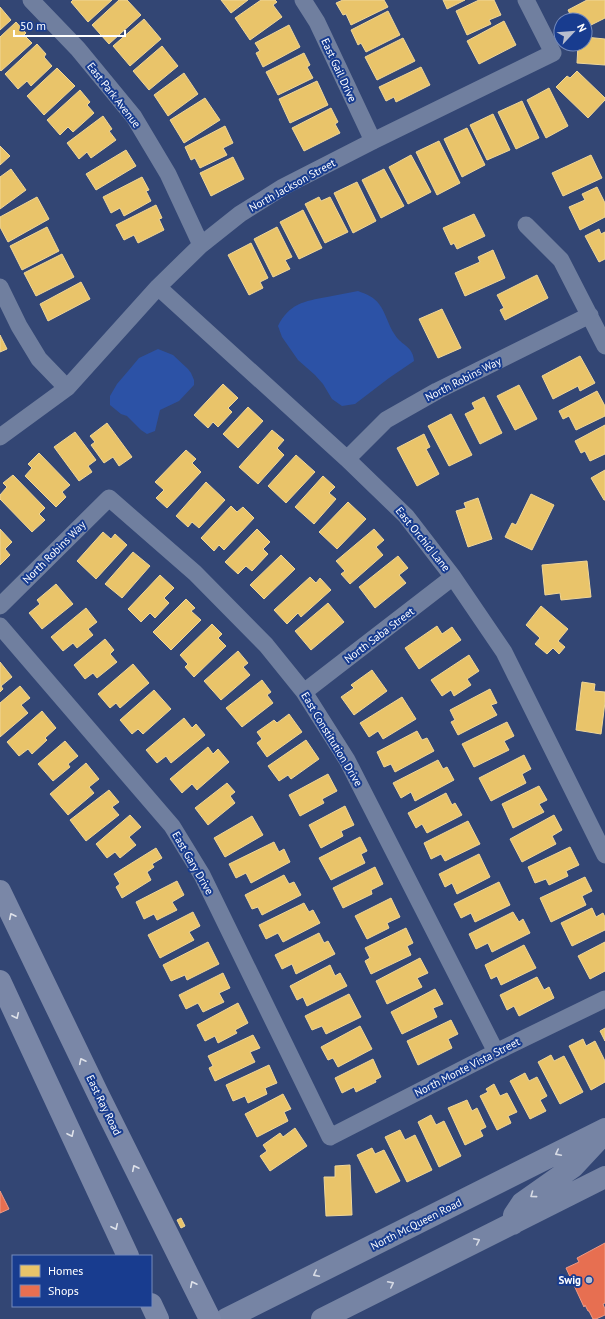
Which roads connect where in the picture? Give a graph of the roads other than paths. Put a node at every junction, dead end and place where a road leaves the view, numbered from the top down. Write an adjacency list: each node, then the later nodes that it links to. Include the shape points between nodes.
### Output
1 (31, 0): 6 (street, East Park Avenue, via 78,50 134,117 168,174)
2 (303, 0): 4 (street, East Gail Drive, via 317,22)
3 (526, 0): 4 (street, North Jackson Street, via 553,53)
4 (373, 141): 6 (street, North Jackson Street, via 283,187 240,214)
5 (526, 225): 9 (street, via 561,260)
6 (201, 245): 8 (street, North Jackson Street)
7 (0, 287): 11 (street, via 39,359)
8 (158, 287): 11 (street, North Jackson Street); 13 (street, East Orchid Lane)
9 (590, 315): 10 (street); 13 (street, North Robins Way, via 437,391 386,420)
10 (605, 346)
11 (67, 388): 12 (street, North Jackson Street)
12 (0, 437)
13 (346, 459): 15 (street, East Orchid Lane, via 406,516)
14 (109, 498): 16 (street, North Robins Way); 18 (street, East Constitution Drive, via 195,573 266,645)
15 (453, 578): 18 (street, North Saba Street); 19 (street, East Orchid Lane, via 504,652)
16 (0, 606)
17 (0, 626): 26 (street, East Gary Drive, via 172,826 202,874)
18 (304, 692): 23 (street, East Constitution Drive, via 347,760)
19 (605, 855)
20 (0, 891): 32 (main road, East Ray Road, one-way to 20)
21 (0, 981): 29 (main road, one-way to 29)
22 (605, 999): 23 (street, North Monte Vista Street)
23 (496, 1052): 26 (street, North Monte Vista Street)
24 (605, 1129): 33 (main road, North McQueen Road, one-way to 33)
25 (605, 1133): 28 (main road, one-way to 28, via 572,1167 522,1203 514,1215)
26 (330, 1137)
27 (605, 1177): 28 (main road)
28 (513, 1224): 34 (main road, one-way to 28)
29 (128, 1255)
30 (152, 1306): 31 (main road)
31 (158, 1319)
32 (210, 1319)
33 (226, 1319)
34 (322, 1319)

